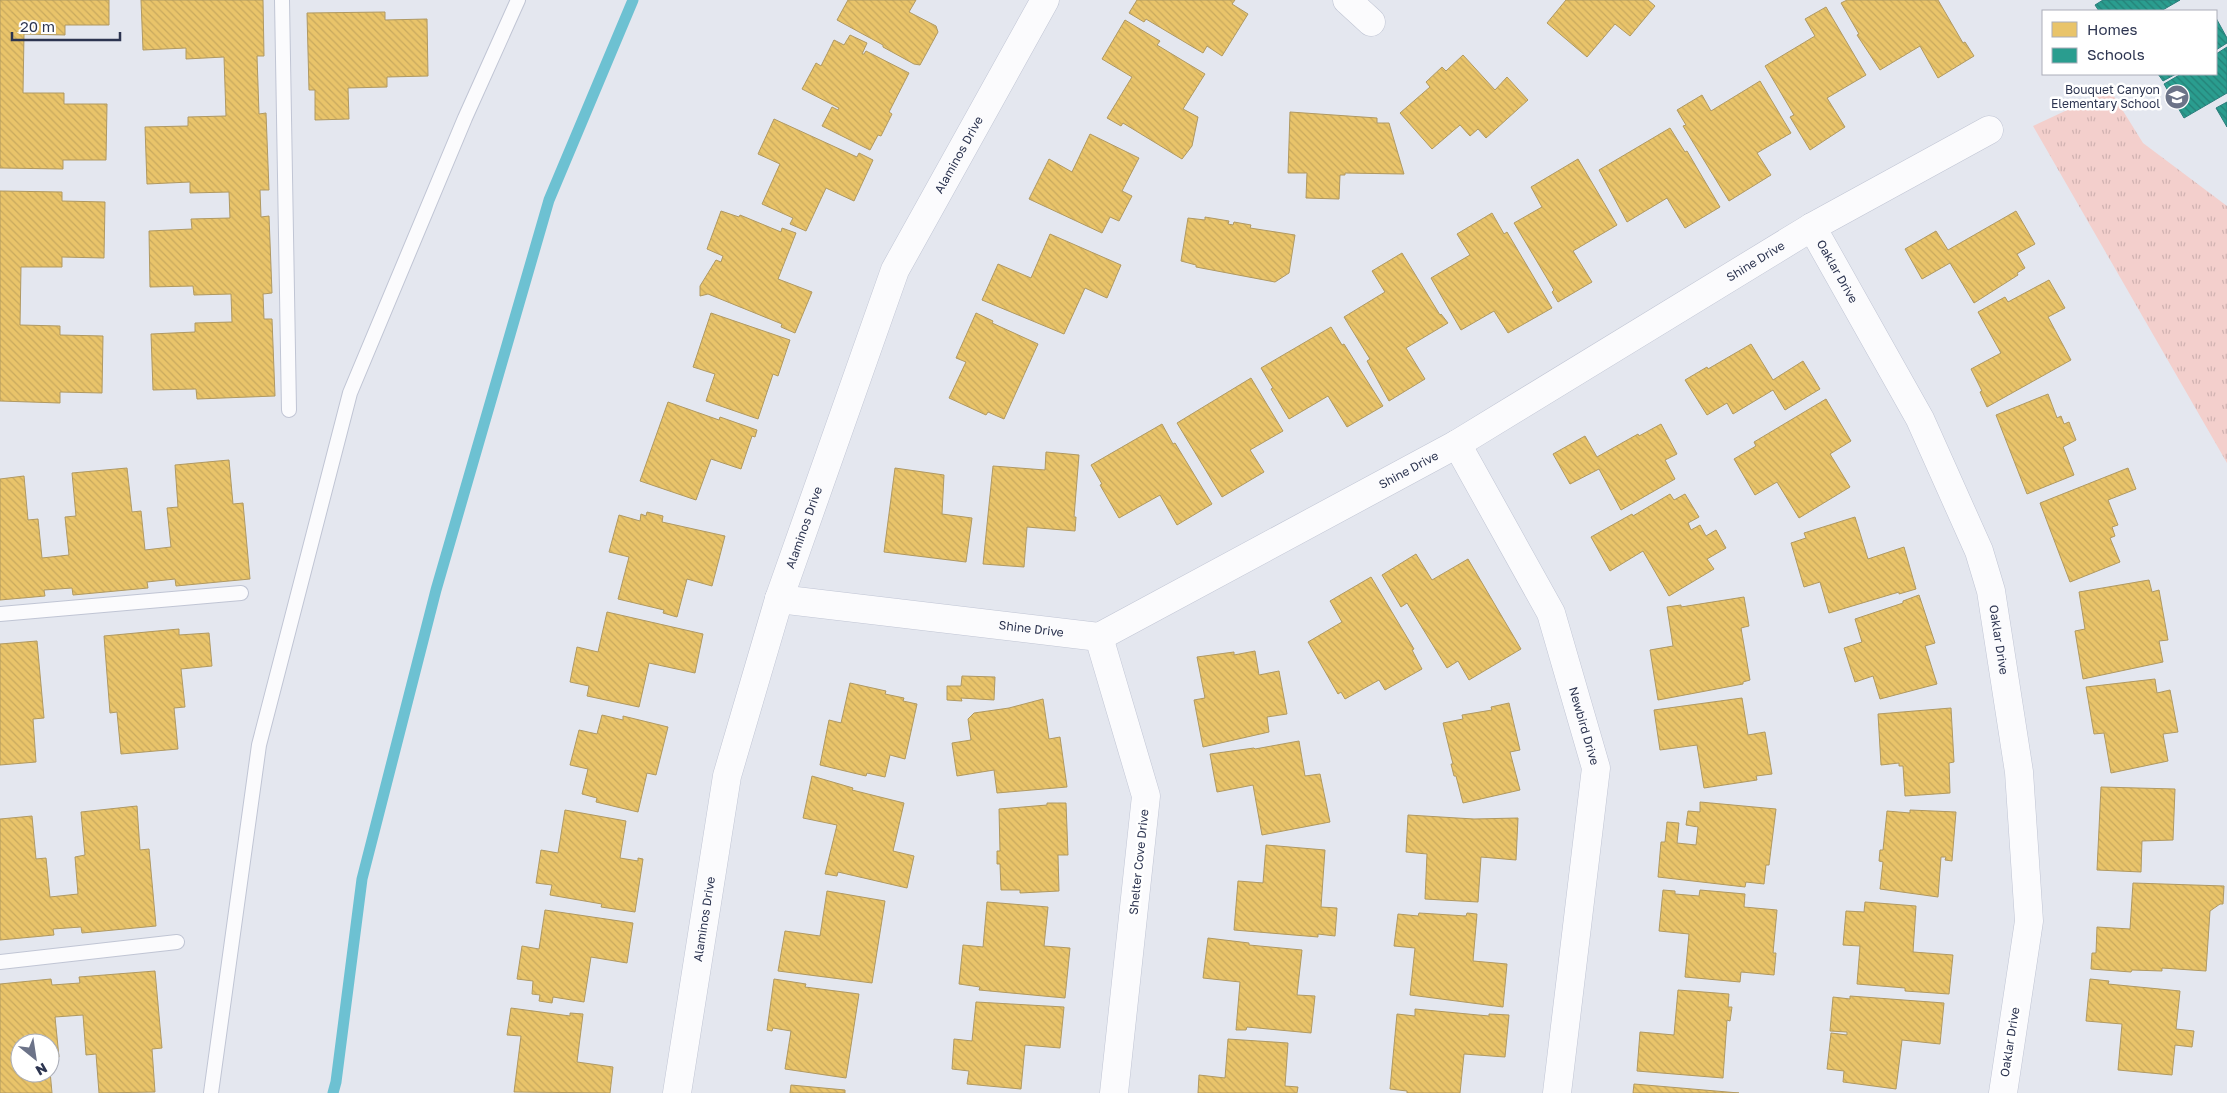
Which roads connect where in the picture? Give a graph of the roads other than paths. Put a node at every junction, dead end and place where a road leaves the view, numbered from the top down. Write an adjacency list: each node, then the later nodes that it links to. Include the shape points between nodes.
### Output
1 (282, 0): 8 (lane)
2 (518, 0): 16 (lane, via 350,393 259,745)
3 (1045, 0): 11 (street, Alaminos Drive, via 895,270)
4 (1347, 0): 5 (street)
5 (1371, 22)
6 (1989, 130): 7 (street, Shine Drive)
7 (1812, 227): 9 (street, Shine Drive); 20 (street, Oaklar Drive, via 1920,418 1979,551 1991,591 2019,772 2028,921)
8 (290, 410)
9 (1457, 444): 13 (street, Shine Drive); 19 (street, Newbird Drive, via 1551,613 1596,768)
10 (241, 593): 12 (lane)
11 (779, 599): 13 (street, Shine Drive); 17 (street, Alaminos Drive, via 727,776)
12 (0, 614)
13 (1099, 638): 18 (street, Shelter Cove Drive, via 1146,796)
14 (177, 942): 15 (lane)
15 (0, 962)
16 (211, 1093)
17 (677, 1093)
18 (1114, 1093)
19 (1557, 1093)
20 (2003, 1093)

